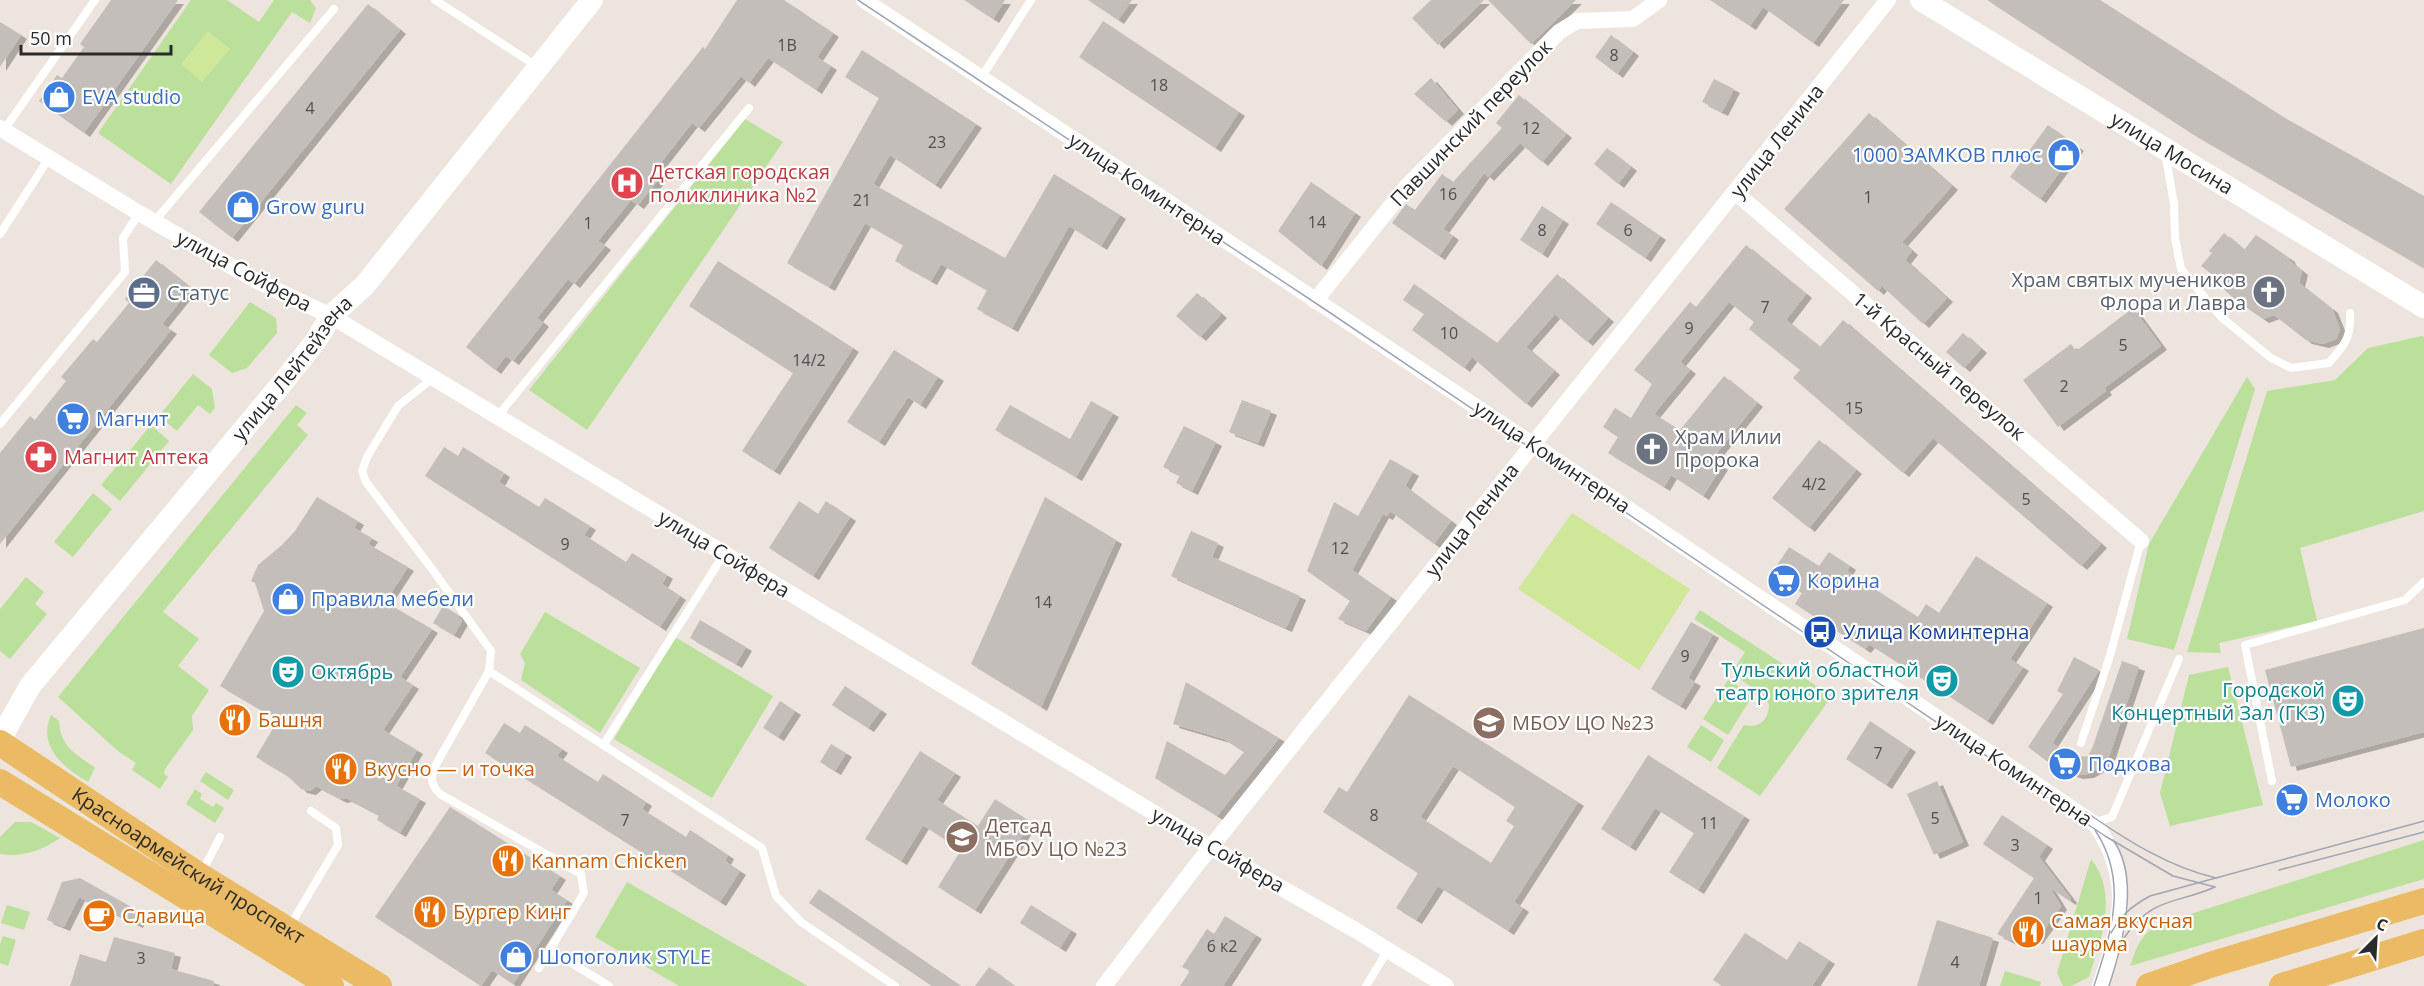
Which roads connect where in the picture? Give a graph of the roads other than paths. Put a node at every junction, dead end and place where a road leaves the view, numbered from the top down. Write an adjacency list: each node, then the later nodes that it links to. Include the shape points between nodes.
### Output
1 (95, 0): 13 (lane)
2 (435, 0): 10 (lane)
3 (592, 0): 10 (street, улица Лейтейзена)
4 (864, 0): 11 (street, улица Коминтерна)
5 (1031, 0): 11 (lane)
6 (1659, 0): 20 (street, Павшинский переулок, via 1633,19 1577,21 1559,32 1407,186)
7 (1888, 0): 16 (street, улица Ленина)
8 (1921, 0): 14 (street, улица Мосина)
9 (334, 9): 18 (lane)
10 (538, 67): 23 (street, улица Лейтейзена, via 365,285)
11 (981, 78): 20 (street, улица Коминтерна)
12 (749, 108): 25 (lane)
13 (2, 129): 15 (street, улица Сойфера)
14 (2164, 149): 21 (street, улица Мосина); 22 (lane, via 2181,269 2221,317 2271,358 2291,368 2329,363 2346,344 2351,332)
15 (49, 158): 17 (street, улица Сойфера); 19 (lane)
16 (1736, 193): 27 (street, улица Ленина); 28 (street, 1-й Красный переулок)
17 (139, 213): 18 (street, улица Сойфера); 26 (lane, via 123,238 125,272)
18 (154, 222): 23 (street, улица Сойфера, via 255,280)
19 (1, 229)
20 (1315, 301): 27 (street, улица Коминтерна)
21 (2424, 307)
22 (2350, 313)
23 (331, 316): 24 (street, улица Сойфера); 33 (street, улица Лейтейзена, via 279,387 30,686)
24 (433, 378): 25 (street, улица Сойфера); 32 (lane, via 398,406 364,461 363,477 491,651)
25 (497, 417): 29 (street, улица Сойфера)
26 (0, 424)
27 (1532, 444): 39 (street, улица Коминтерна); 41 (street, улица Ленина)
28 (2141, 541): 34 (lane)
29 (724, 554): 35 (lane); 41 (street, улица Сойфера)
30 (2424, 582): 36 (lane, via 2405,600 2244,645)
31 (2179, 659): 39 (lane, via 2112,817)
32 (489, 671): 35 (lane); 46 (lane, via 434,768 433,785 440,794 581,874 584,893)
33 (0, 742): 42 (main road, Красноармейский проспект)
34 (2081, 743)
35 (604, 744): 53 (lane, via 762,848 776,896 801,922)
36 (2272, 781)
37 (0, 782): 50 (main road, Красноармейский проспект)
38 (310, 811): 44 (lane, via 336,828 338,845)
39 (2097, 823): 57 (street, улица Коминтерна, via 2113,854 2119,884 2118,929)
40 (220, 837): 42 (lane)
41 (1212, 848): 47 (street, улица Сойфера); 54 (street, улица Ленина)
42 (200, 876): 44 (main road, Красноармейский проспект)
43 (2424, 901): 58 (main road)
44 (288, 929): 51 (main road, Красноармейский проспект)
45 (2424, 942): 49 (main road)
46 (550, 950): 48 (lane); 52 (lane)
47 (1388, 950): 55 (lane); 56 (street, улица Сойфера)
48 (539, 968)
49 (2292, 985)
50 (331, 986)
51 (379, 986)
52 (609, 986)
53 (895, 986)
54 (1104, 986)
55 (1366, 986)
56 (1446, 986)
57 (2100, 986)
58 (2149, 986)

